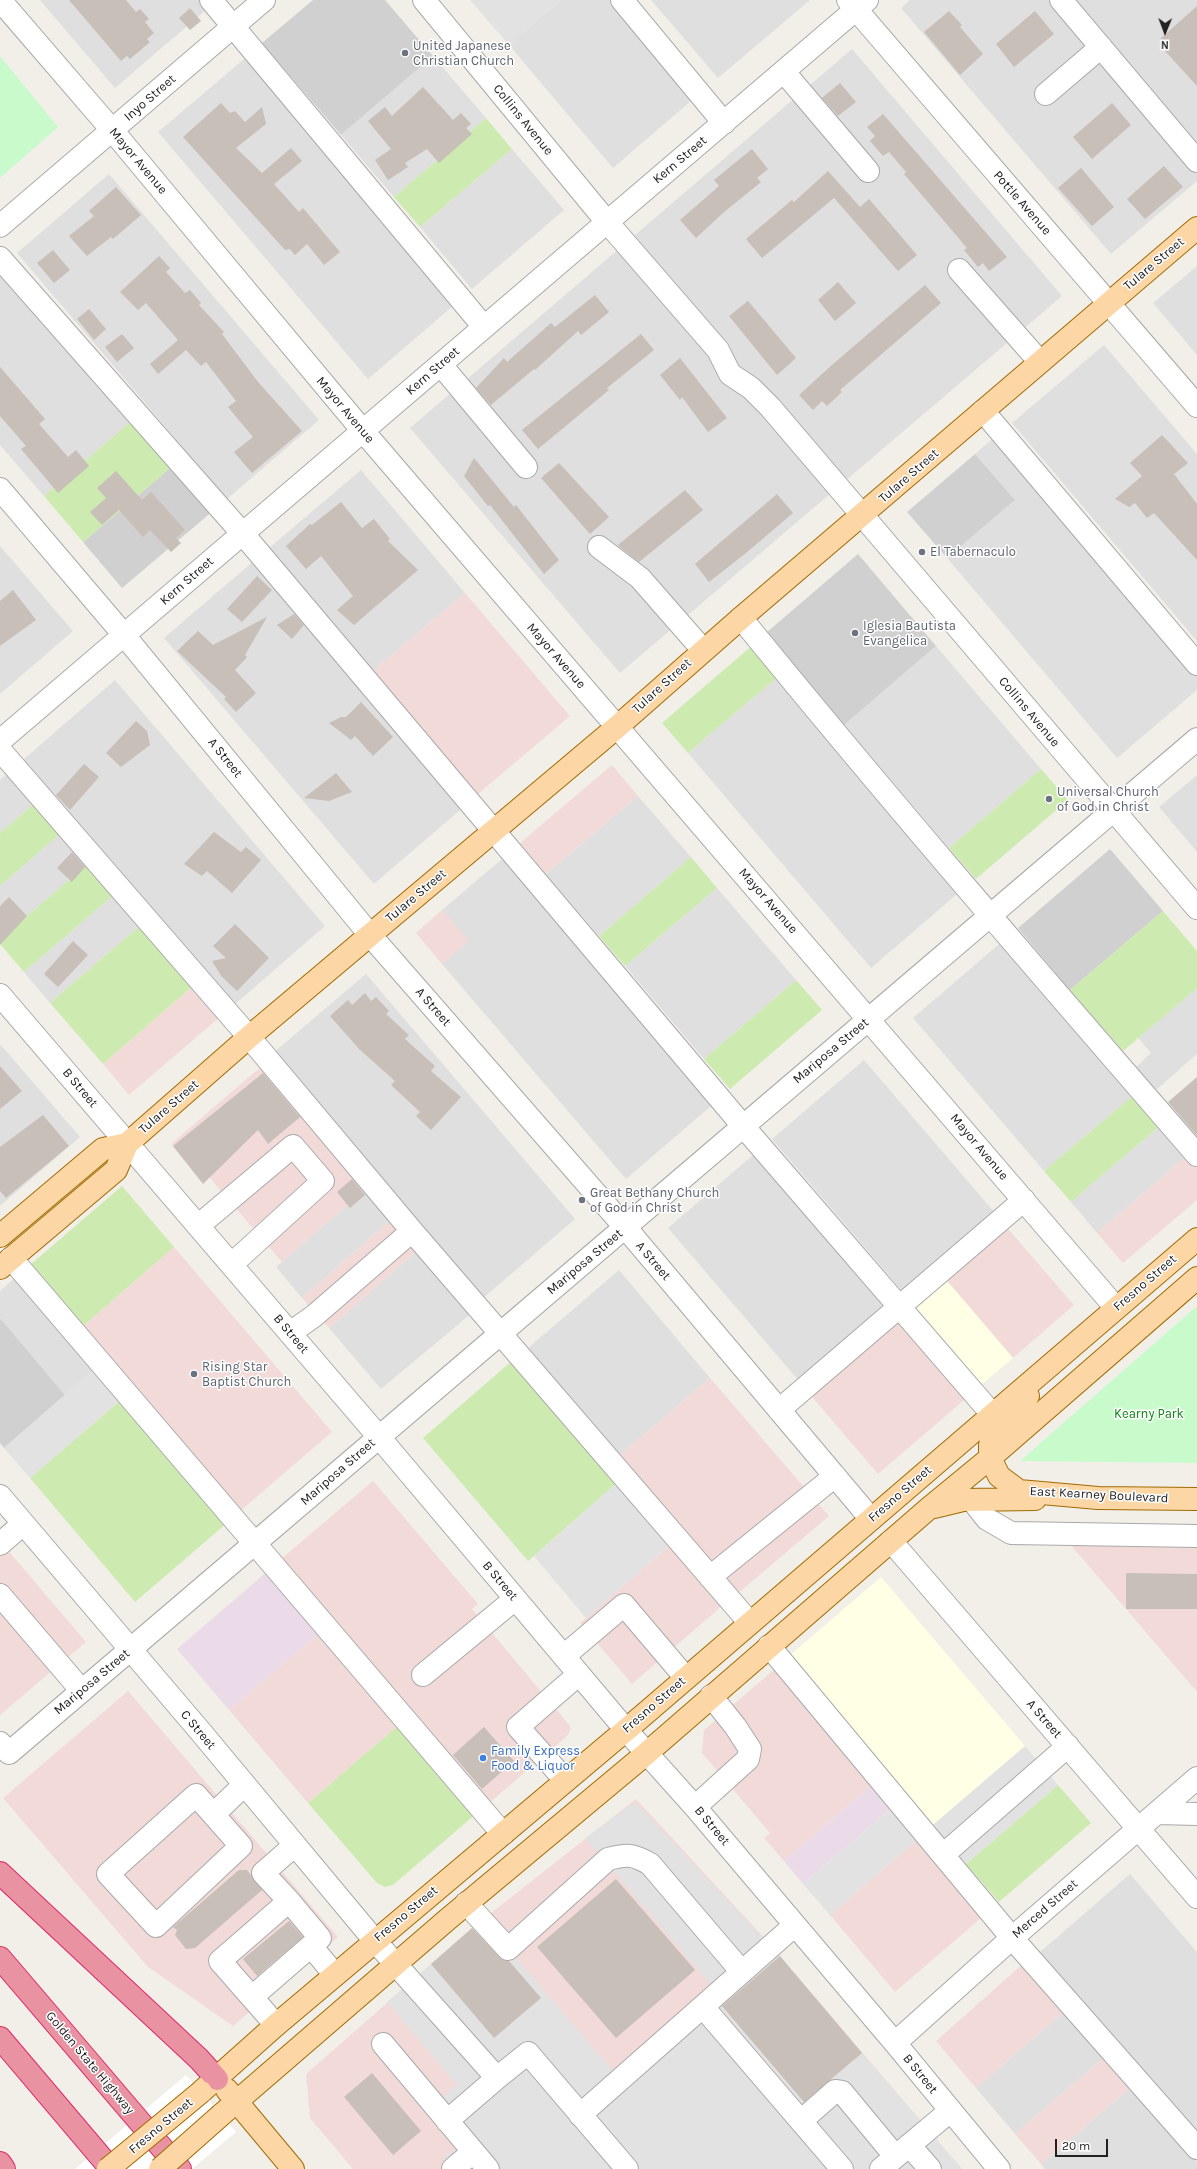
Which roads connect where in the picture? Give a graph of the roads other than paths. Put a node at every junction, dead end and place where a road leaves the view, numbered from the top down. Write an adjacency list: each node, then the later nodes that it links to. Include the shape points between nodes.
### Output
1 (0, 0): 13 (street, Mayor Avenue)
2 (211, 0): 8 (street)
3 (264, 0): 8 (street, Inyo Street)
4 (424, 0): 16 (street, Collins Avenue)
5 (622, 0): 12 (street)
6 (1061, 0): 9 (street)
7 (857, 3): 10 (street, Kern Street); 21 (street, Pottle Avenue)
8 (234, 26): 13 (street, Inyo Street); 22 (street)
9 (1101, 47): 11 (street); 14 (street)
10 (784, 72): 12 (street, Kern Street); 15 (street)
11 (1046, 94)
12 (724, 123): 16 (street, Kern Street)
13 (112, 130): 17 (street, Inyo Street); 27 (street, Mayor Avenue)
14 (1197, 162)
15 (868, 171)
16 (607, 222): 22 (street, Kern Street); 30 (street, Collins Avenue, via 718,350 730,374 751,388 770,407)
17 (0, 226)
18 (1197, 228): 21 (main road, Tulare Street)
19 (0, 258): 31 (street)
20 (959, 270): 23 (street)
21 (1108, 303): 23 (main road, Tulare Street); 25 (street, Pottle Avenue)
22 (484, 327): 24 (street, Kern Street)
23 (1040, 362): 26 (main road, Tulare Street)
24 (440, 364): 27 (street, Kern Street); 28 (street)
25 (1197, 406)
26 (983, 411): 30 (main road, Tulare Street); 36 (street)
27 (363, 431): 31 (street, Kern Street); 37 (street, Mayor Avenue)
28 (526, 467)
29 (0, 489): 34 (street, A Street)
30 (862, 516): 33 (main road, Tulare Street); 41 (street, Collins Avenue)
31 (242, 534): 34 (street, Kern Street); 42 (street)
32 (599, 547): 35 (street, via 640,578)
33 (740, 618): 35 (main road, Tulare Street); 44 (street)
34 (124, 635): 39 (street, Kern Street); 45 (street, A Street)
35 (704, 650): 37 (main road, Tulare Street)
36 (1197, 664)
37 (617, 727): 42 (main road, Tulare Street); 47 (street, Mayor Avenue)
38 (1197, 739): 41 (street, Mariposa Street)
39 (0, 741)
40 (0, 750): 48 (street)
41 (1113, 811): 43 (street, Collins Avenue); 44 (street, Mariposa Street)
42 (494, 830): 45 (main road, Tulare Street); 49 (street)
43 (1197, 908)
44 (990, 916): 47 (street, Mariposa Street); 51 (street)
45 (370, 935): 48 (main road, Tulare Street); 54 (street, A Street)
46 (0, 995): 50 (street, B Street)
47 (869, 1019): 49 (street, Mariposa Street); 52 (street, Mayor Avenue)
48 (249, 1037): 50 (main road, Tulare Street); 55 (street)
49 (744, 1126): 54 (street, Mariposa Street); 61 (street)
50 (127, 1144): 53 (street, B Street); 56 (main road, Tulare Street, via 102,1149); 58 (main road, Tulare Street, via 116,1170)
51 (1197, 1155)
52 (1024, 1200): 61 (street); 62 (street, Mayor Avenue)
53 (198, 1226): 59 (street, B Street); 59 (street, via 293,1146 323,1181)
54 (625, 1227): 64 (street, Mariposa Street); 66 (street, A Street)
55 (412, 1231): 63 (street, via 314,1316); 64 (street)
56 (0, 1236)
57 (1196, 1240): 62 (main road, Fresno Street)
58 (6, 1263): 81 (street)
59 (232, 1264): 63 (street, B Street)
60 (1197, 1278): 69 (main road)
61 (900, 1306): 66 (street); 67 (street)
62 (1116, 1308): 65 (main road, Fresno Street)
63 (290, 1333): 68 (street, B Street)
64 (501, 1333): 68 (street, Mariposa Street); 82 (street)
65 (1053, 1363): 67 (main road, Fresno Street); 69 (main road, via 1008,1421 995,1432 990,1445)
66 (779, 1410): 70 (street, A Street)
67 (992, 1414): 76 (main road, Fresno Street)
68 (379, 1437): 81 (street, Mariposa Street); 84 (street, B Street)
69 (990, 1458): 72 (main road, East Kearney Boulevard, via 999,1476 1019,1491); 75 (main road)
70 (835, 1476): 76 (street, A Street); 82 (street)
71 (0, 1496): 77 (street, C Street)
72 (1098, 1498): 73 (main road, East Kearney Boulevard); 74 (main road)
73 (1197, 1499)
74 (972, 1500): 75 (main road, via 946,1503); 78 (street, via 987,1519 1011,1533)
75 (928, 1509): 79 (main road)
76 (871, 1520): 85 (main road, Fresno Street)
77 (23, 1524): 80 (street); 87 (street, C Street)
78 (1197, 1536)
79 (891, 1541): 86 (main road); 95 (street, A Street)
80 (0, 1544)
81 (254, 1544): 87 (street, Mariposa Street); 106 (street)
82 (710, 1577): 85 (street)
83 (0, 1595): 92 (street)
84 (515, 1599): 88 (street, B Street); 90 (street)
85 (750, 1623): 91 (main road, Fresno Street)
86 (769, 1646): 93 (main road); 108 (street)
87 (130, 1650): 92 (street, Mariposa Street); 100 (street, C Street)
88 (564, 1656): 89 (street, B Street); 91 (street, via 624,1605)
89 (579, 1674): 94 (street, B Street); 99 (street, via 518,1727)
90 (423, 1675)
91 (685, 1677): 94 (main road, Fresno Street)
92 (82, 1691): 96 (street, Mariposa Street)
93 (711, 1696): 97 (main road); 101 (street, via 750,1749 748,1759)
94 (626, 1730): 97 (street, B Street); 99 (main road, Fresno Street)
95 (1068, 1746): 105 (street, A Street); 108 (street)
96 (4, 1748)
97 (647, 1753): 101 (street, B Street); 112 (main road)
98 (1197, 1778): 102 (street, Merced Street)
99 (565, 1780): 106 (main road, Fresno Street)
100 (244, 1785): 103 (street); 107 (street, C Street)
101 (695, 1807): 113 (street, B Street)
102 (1157, 1813): 104 (street); 105 (street, Merced Street)
103 (214, 1814): 103 (street, via 196,1795 108,1874 156,1926 241,1846)
104 (1197, 1814)
105 (1139, 1828): 110 (street, A Street); 114 (street, Merced Street)
106 (503, 1834): 115 (main road, Fresno Street)
107 (295, 1845): 111 (street, via 263,1873); 115 (street, C Street)
108 (943, 1855): 114 (street)
109 (0, 1873): 128 (highway, via 199,2059)
110 (1197, 1897)
111 (289, 1901): 116 (street, via 320,1938); 121 (street, via 220,1961)
112 (466, 1903): 118 (main road); 119 (street, via 508,1949 608,1859 621,1855 636,1856 650,1864)
113 (795, 1925): 119 (street); 125 (street, B Street)
114 (1012, 1938): 125 (street, Merced Street); 134 (street)
115 (375, 1941): 118 (street, C Street); 120 (main road, Fresno Street)
116 (311, 1946): 120 (street); 121 (street)
117 (0, 1958): 141 (highway, Golden State Highway)
118 (396, 1964): 127 (street, C Street); 129 (main road)
119 (742, 1972): 122 (street)
120 (335, 1975): 123 (main road, Fresno Street)
121 (252, 1997): 123 (street)
122 (702, 2007): 131 (street); 133 (street)
123 (276, 2025): 128 (main road, Fresno Street)
124 (0, 2038): 139 (highway)
125 (895, 2043): 130 (street, B Street)
126 (383, 2044): 132 (street)
127 (497, 2078): 131 (street, via 528,2053); 132 (street)
128 (209, 2085): 129 (main road); 139 (main road, Fresno Street, bridge)
129 (229, 2108): 140 (main road, bridge); 142 (main road)
130 (950, 2111): 136 (street); 148 (street, B Street)
131 (580, 2115): 145 (street)
132 (448, 2121): 135 (street)
133 (801, 2121): 136 (street, via 835,2091 842,2092); 146 (street)
134 (1197, 2148)
135 (474, 2152): 143 (street); 144 (street)
136 (895, 2157): 147 (street)
137 (0, 2163): 138 (highway)
138 (4, 2169)
139 (110, 2169)
140 (160, 2169)
141 (180, 2169)
142 (293, 2169)
143 (454, 2169)
144 (488, 2169)
145 (627, 2169)
146 (842, 2169)
147 (930, 2169)
148 (999, 2169)

